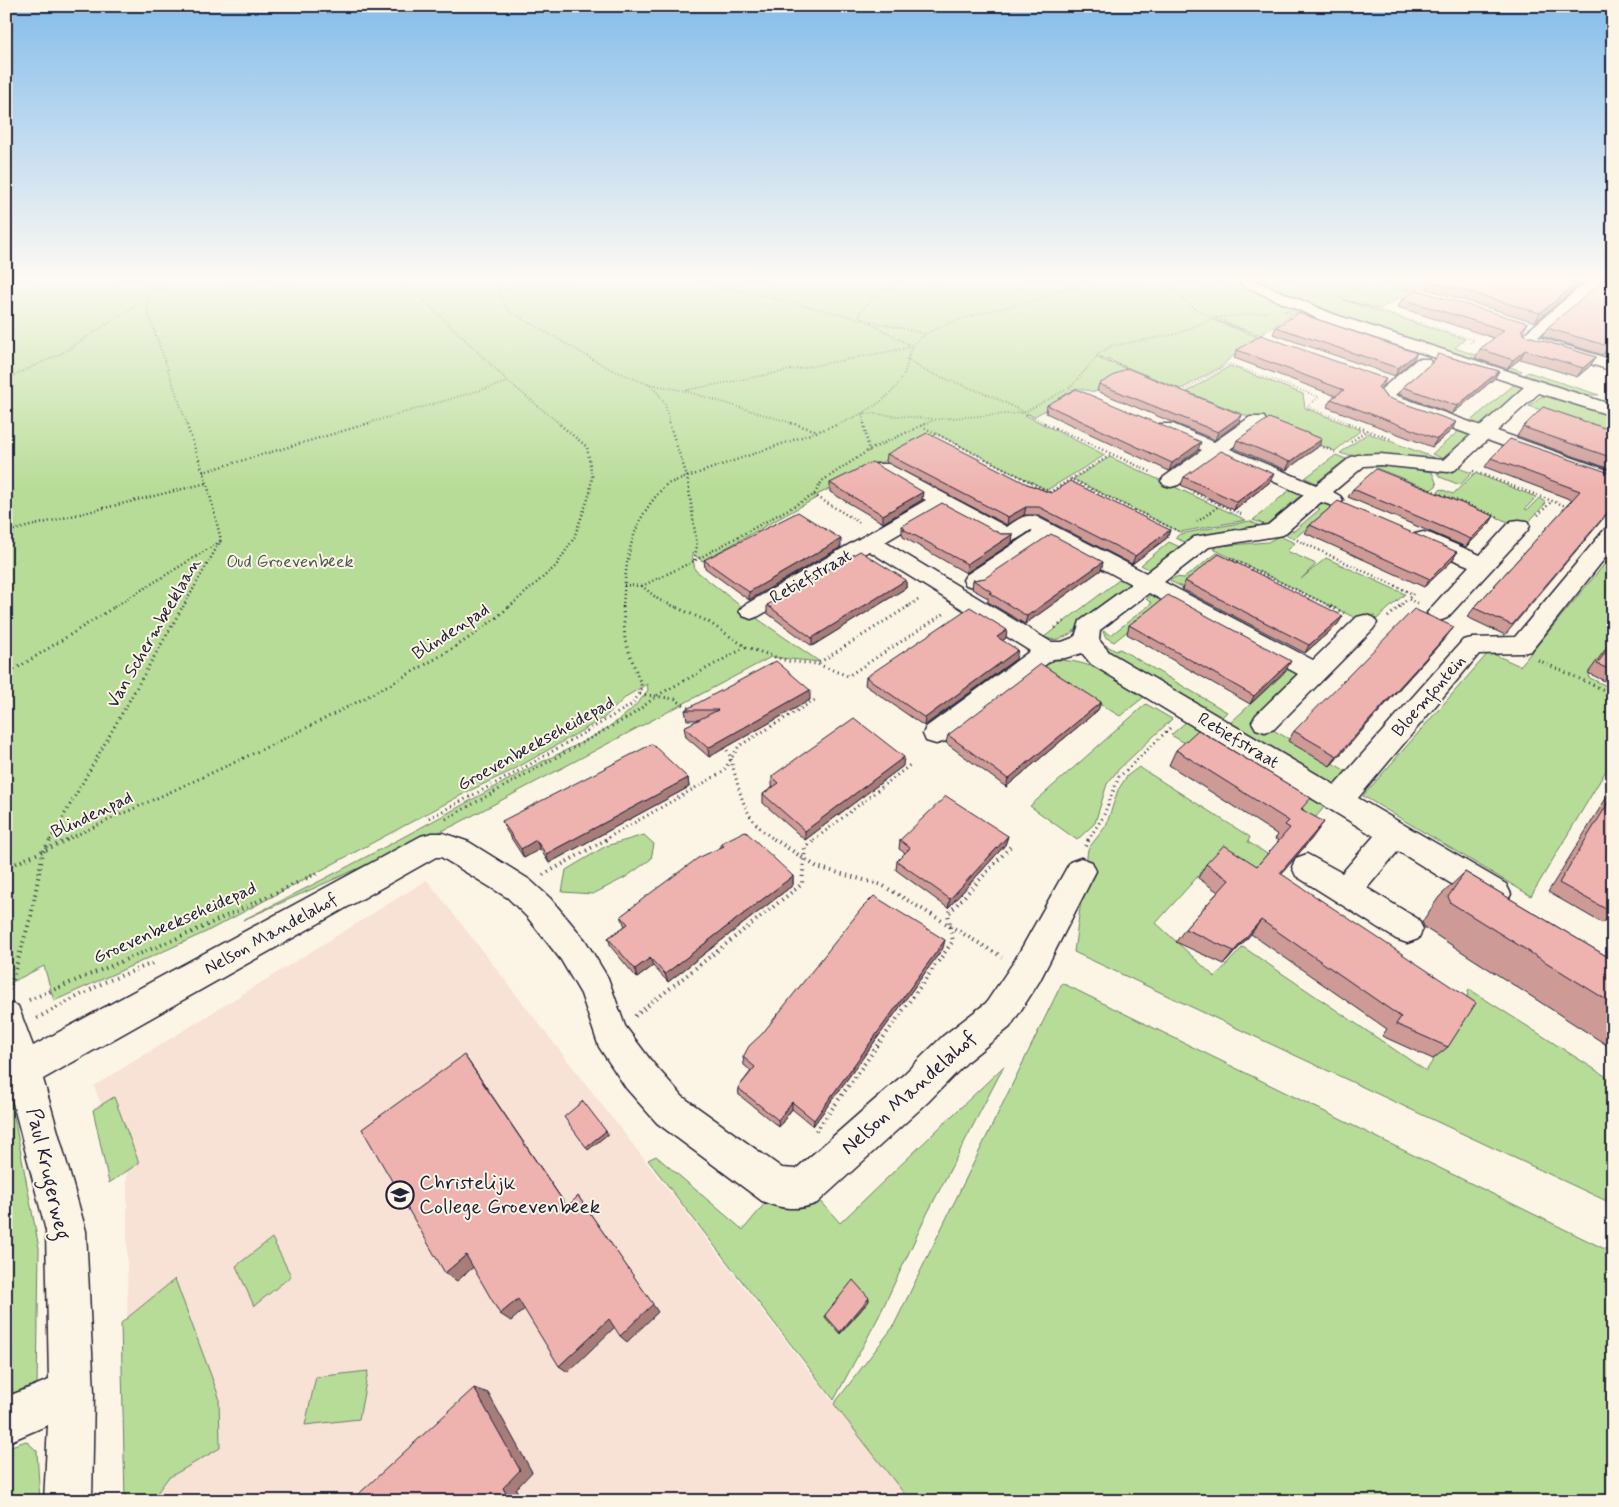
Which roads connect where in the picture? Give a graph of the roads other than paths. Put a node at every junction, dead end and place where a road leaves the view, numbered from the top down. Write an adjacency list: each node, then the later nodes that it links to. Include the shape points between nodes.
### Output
1 (1425, 349): 7 (street)
2 (1559, 349): 4 (street)
3 (1423, 363): 6 (street)
4 (1613, 366)
5 (1377, 378): 6 (street)
6 (1396, 384): 11 (street, via 1385,395 1389,399)
7 (1536, 386): 8 (street); 11 (street)
8 (1609, 404)
9 (1257, 421): 12 (street)
10 (1153, 423): 12 (street)
11 (1484, 433): 14 (street); 16 (street, via 1448,466 1432,467 1373,458 1358,461)
12 (1216, 450): 15 (street); 16 (street)
13 (882, 468): 17 (street)
14 (1613, 479)
15 (1170, 481)
16 (1318, 494): 18 (street); 26 (street, via 1274,530 1201,543)
17 (941, 500): 21 (street, via 1008,536 1030,521); 23 (street, Retiefstraat)
18 (1355, 509)
19 (1519, 526): 24 (street)
20 (1400, 529): 24 (street)
21 (1048, 532): 25 (street); 26 (street)
22 (1613, 534): 35 (street, Bloemfontein, via 1522,645 1472,646)
23 (876, 539): 27 (street, Retiefstraat); 31 (street, Retiefstraat, via 941,586)
24 (1483, 564): 28 (street)
25 (974, 580)
26 (1148, 584): 30 (street, via 1089,628); 32 (street)
27 (751, 611)
28 (1439, 614)
29 (1365, 623): 32 (street)
30 (1086, 642): 31 (street, via 1065,650); 35 (street, Retiefstraat, via 1100,658)
31 (1047, 651): 34 (street)
32 (1314, 671): 33 (street)
33 (1265, 722)
34 (936, 734)
35 (1338, 801): 36 (street, Retiefstraat)
36 (1394, 834): 39 (street); 40 (street, Retiefstraat)
37 (1307, 867): 39 (street)
38 (1082, 871): 43 (street, Nelson Mandelahof, via 1027,971 998,1015 956,1048 803,1189 776,1186 670,1110 639,1075 611,1035 596,989 572,950 539,908 519,888 443,845 432,845)
39 (1346, 892): 41 (street)
40 (1512, 904)
41 (1407, 929)
42 (14, 1010): 43 (street, Paul Krugerweg)
43 (23, 1071): 44 (street, Paul Krugerweg, via 66,1230)
44 (72, 1393): 45 (street); 46 (street, Paul Krugerweg)
45 (6, 1420)
46 (68, 1501)

